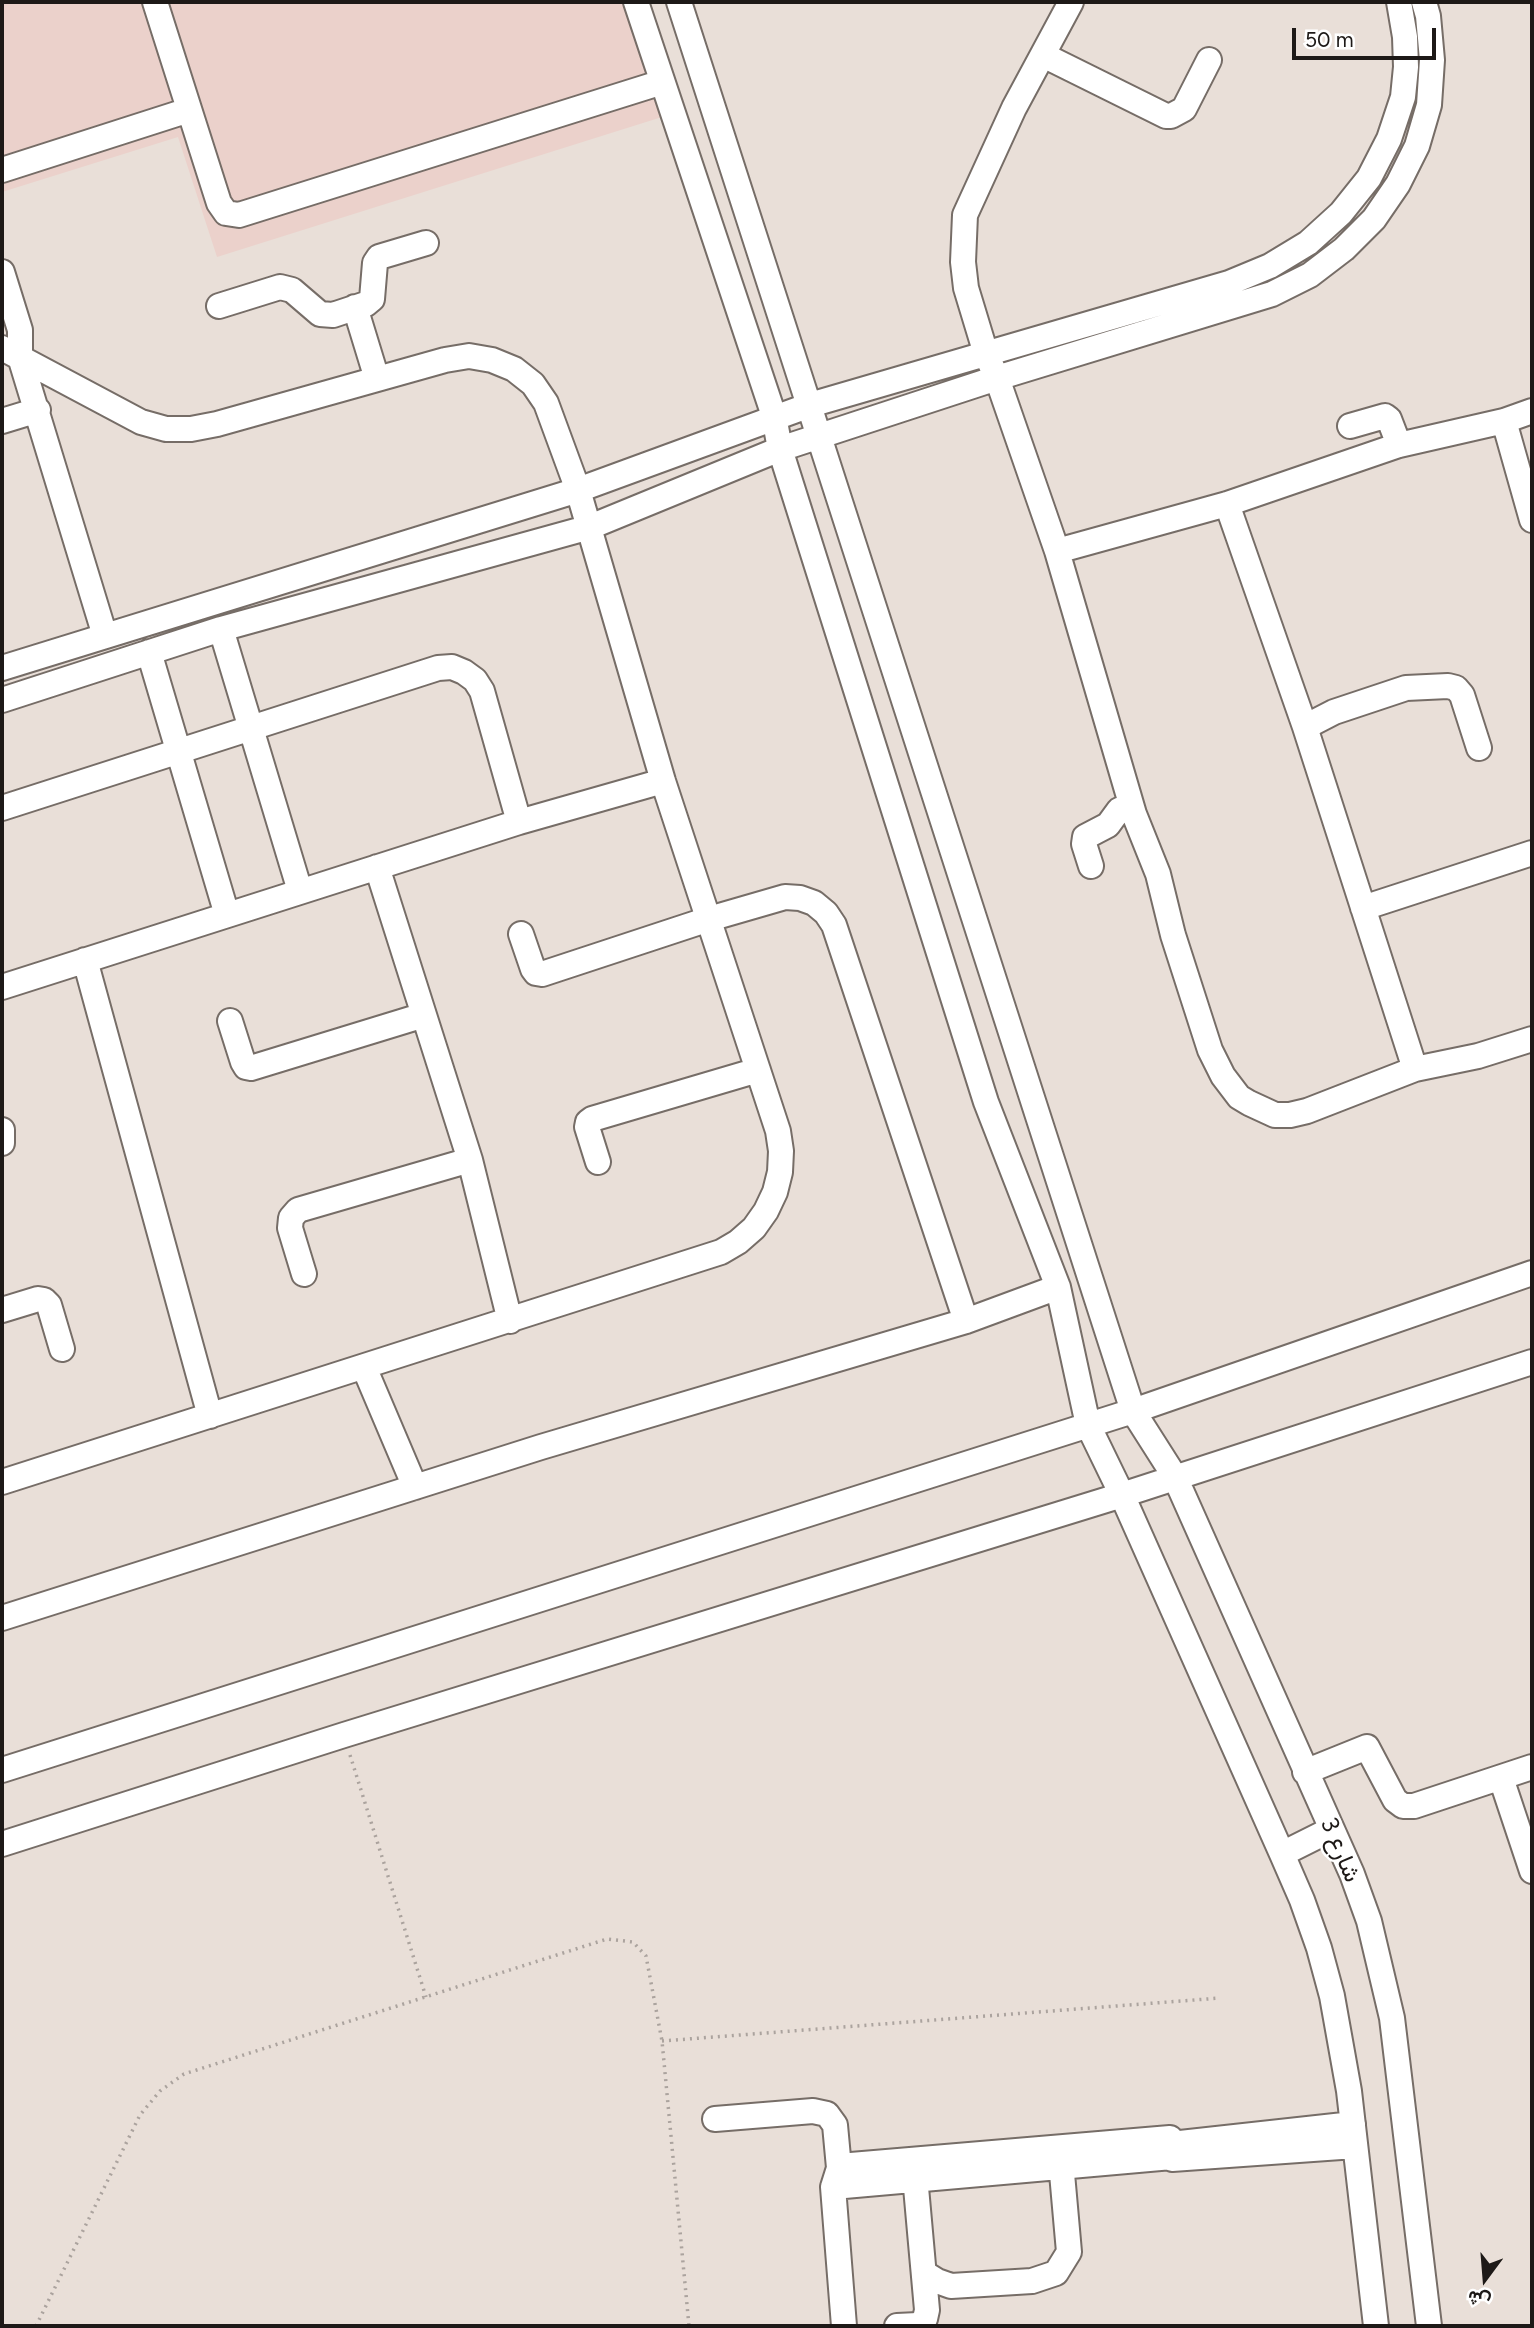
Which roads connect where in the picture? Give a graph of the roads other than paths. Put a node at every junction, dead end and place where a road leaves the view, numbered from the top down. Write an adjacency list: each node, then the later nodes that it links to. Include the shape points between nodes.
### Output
1 (155, 2): 10 (street)
2 (636, 2): 9 (street)
3 (679, 2): 20 (street, شارع 3)
4 (1071, 2): 7 (street)
5 (1399, 2): 17 (street, via 1406,67 1403,97 1389,139 1369,178 1341,213 1308,243 1229,283)
6 (1424, 2): 18 (street, via 1432,60 1429,105 1417,146 1374,219 1344,249 1310,275 1272,294)
7 (1043, 55): 8 (street, via 1166,116 1181,113); 17 (street, via 965,215 962,262)
8 (1209, 60)
9 (661, 80): 10 (street, via 239,215 226,213 219,203); 23 (street)
10 (189, 110): 11 (street)
11 (2, 170)
12 (426, 243): 15 (street, via 379,257 372,299)
13 (2, 272): 16 (street, via 20,330)
14 (219, 306): 15 (street, via 280,287 292,290 324,316)
15 (355, 307): 19 (street)
16 (11, 353): 19 (street, via 141,422 166,429 216,424); 21 (street)
17 (986, 354): 18 (street); 20 (street)
18 (997, 378): 27 (street); 34 (street)
19 (377, 379): 30 (street, via 469,356 514,369 547,403)
20 (810, 405): 23 (street); 27 (street, شارع 3)
21 (38, 410): 24 (street); 36 (street)
22 (1532, 411): 25 (street)
23 (774, 416): 29 (street); 30 (street)
24 (2, 421)
25 (1504, 422): 28 (street); 32 (street)
26 (1350, 426): 28 (street, via 1385,416)
27 (820, 436): 29 (street); 76 (street, شارع 3)
28 (1399, 445): 31 (street)
29 (780, 449): 33 (street); 69 (street, via 986,1102)
30 (578, 489): 33 (street); 36 (street)
31 (1227, 504): 34 (street); 40 (street)
32 (1532, 520)
33 (590, 527): 35 (street); 44 (street)
34 (1057, 551): 46 (street)
35 (221, 629): 37 (street); 41 (street)
36 (105, 636): 38 (street)
37 (149, 652): 39 (street); 43 (street)
38 (2, 668)
39 (2, 700)
40 (1305, 727): 42 (street, via 1334,712 1406,688 1448,686 1462,695); 52 (street)
41 (251, 729): 43 (street); 47 (street, via 452,667 475,680 487,704); 51 (street)
42 (1479, 748)
43 (179, 751): 45 (street); 53 (street)
44 (663, 781): 47 (street); 54 (street)
45 (2, 808)
46 (1134, 814): 49 (street, via 1119,810 1108,825 1085,837); 61 (street, via 1158,874 1210,1050 1240,1097 1275,1115 1290,1115)
47 (519, 822): 50 (street)
48 (1532, 853): 52 (street)
49 (1091, 866)
50 (377, 867): 51 (street); 58 (street)
51 (300, 891): 53 (street)
52 (1363, 908): 61 (street)
53 (227, 915): 56 (street)
54 (709, 919): 55 (street, via 542,975 533,969); 62 (street); 72 (street, via 785,897 814,903 834,925)
55 (521, 934)
56 (85, 960): 57 (street); 77 (street)
57 (3, 980)
58 (424, 1015): 59 (street, via 251,1068 243,1062); 65 (street)
59 (230, 1021)
60 (1532, 1039): 61 (street)
61 (1415, 1069)
62 (758, 1070): 66 (street, via 592,1119 587,1127); 71 (street, via 781,1151 775,1192 754,1228 721,1252)
63 (2, 1130): 64 (street)
64 (2, 1143)
65 (470, 1160): 68 (street, via 298,1210 291,1217 290,1228); 71 (street)
66 (598, 1162)
67 (1532, 1273): 76 (street)
68 (304, 1274)
69 (1058, 1287): 72 (street); 78 (street)
70 (2, 1310): 73 (street, via 44,1300)
71 (510, 1321): 75 (street)
72 (966, 1321): 81 (street)
73 (62, 1349)
74 (1532, 1362): 79 (street)
75 (364, 1367): 77 (street); 81 (street)
76 (1133, 1411): 78 (street); 79 (street, شارع 3)
77 (210, 1416): 80 (street)
78 (1088, 1425): 82 (street); 85 (street)
79 (1175, 1478): 82 (street); 86 (street, شارع 3)
80 (2, 1482)
81 (415, 1487): 83 (street)
82 (1122, 1495): 89 (street); 90 (street)
83 (2, 1618)
84 (1532, 1767): 87 (street)
85 (2, 1770)
86 (1305, 1772): 87 (street, via 1367,1747 1395,1800 1404,1806); 88 (street, شارع 3)
87 (1501, 1778): 91 (street)
88 (1332, 1829): 90 (street); 101 (street, شارع 3, via 1369,1921 1392,2018)
89 (2, 1844)
90 (1282, 1854): 93 (street, via 1329,1984)
91 (1532, 1871)
92 (715, 2119): 96 (street, via 813,2111 827,2114 835,2125)
93 (1354, 2135): 94 (street); 100 (street)
94 (1061, 2157): 95 (street); 97 (street, via 1069,2252 1056,2273 1032,2281 951,2286)
95 (915, 2169): 96 (street, via 851,2165); 97 (street)
96 (836, 2178): 98 (street)
97 (924, 2273): 99 (street, via 925,2319 918,2325)
98 (844, 2326)
99 (897, 2326)
100 (1376, 2326)
101 (1429, 2326)

